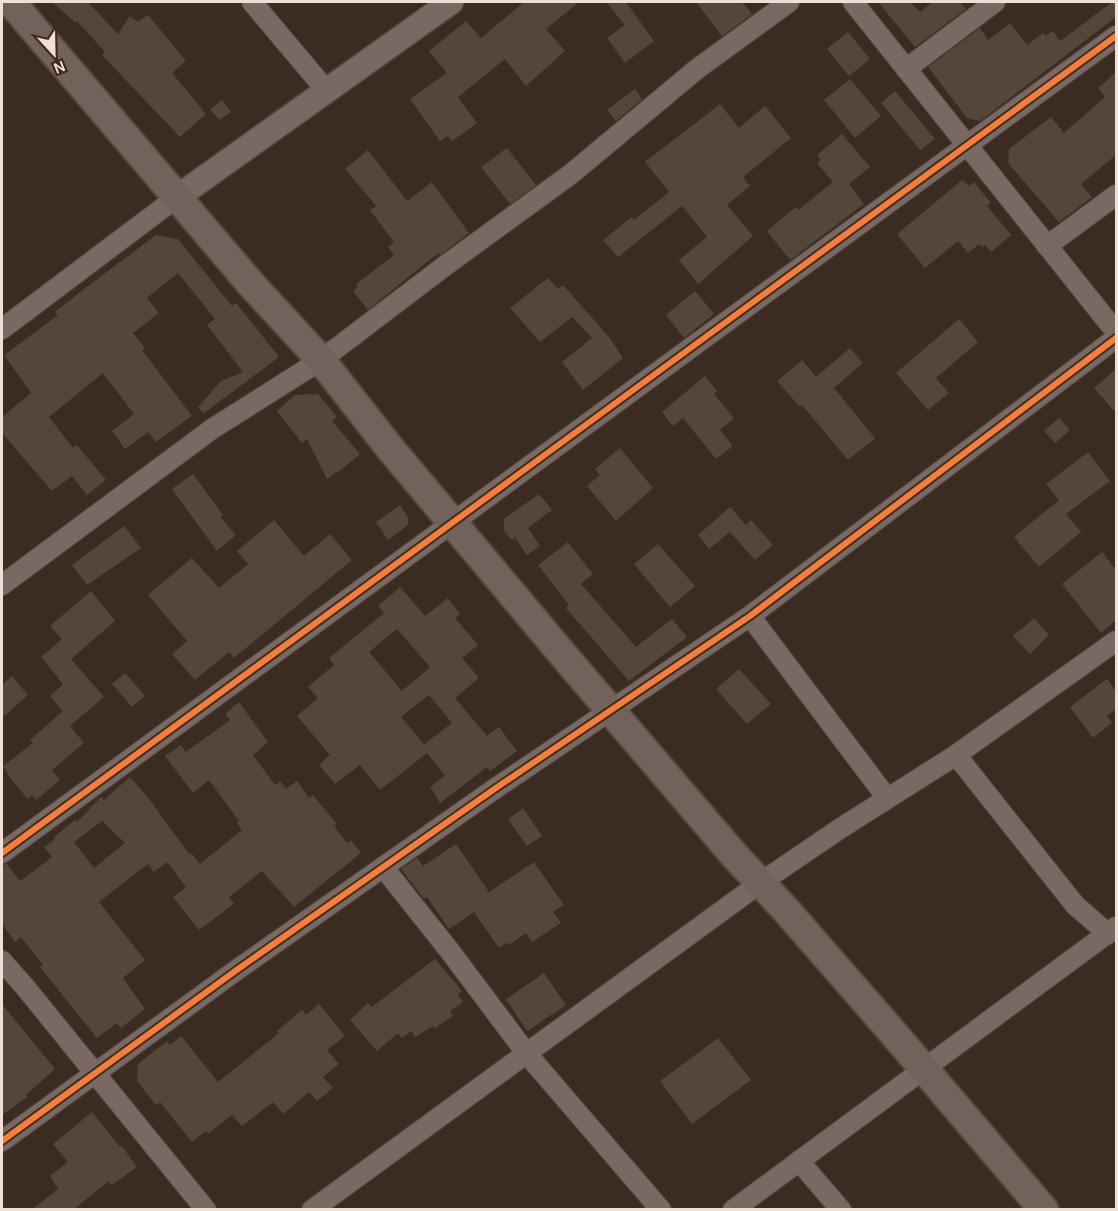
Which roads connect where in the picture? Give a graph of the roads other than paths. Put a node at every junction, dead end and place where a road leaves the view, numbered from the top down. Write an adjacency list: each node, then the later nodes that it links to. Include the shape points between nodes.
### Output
1 (11, 2): 12 (main road)
2 (252, 2): 9 (street)
3 (451, 2): 9 (street)
4 (789, 2): 17 (street, via 698,69 572,174)
5 (853, 2): 8 (street)
6 (994, 2): 8 (street)
7 (1116, 36): 10 (street)
8 (906, 69): 10 (street)
9 (326, 90): 12 (street)
10 (967, 146): 13 (street); 18 (street)
11 (1116, 195): 13 (street)
12 (176, 198): 14 (street); 17 (main road)
13 (1047, 246): 15 (street)
14 (2, 329)
15 (1116, 332)
16 (1116, 338): 20 (street)
17 (321, 360): 18 (main road); 19 (street, via 212,429)
18 (452, 523): 22 (main road); 25 (street)
19 (2, 585)
20 (750, 616): 22 (street); 24 (street)
21 (1116, 641): 23 (street)
22 (611, 710): 26 (street); 27 (main road)
23 (956, 755): 24 (street); 28 (street, via 1075,904)
24 (887, 798): 27 (street)
25 (2, 853)
26 (382, 867): 30 (street); 32 (street)
27 (760, 883): 30 (street); 31 (main road)
28 (1112, 931): 31 (street)
29 (2, 961): 32 (street)
30 (527, 1054): 36 (street); 37 (street)
31 (924, 1069): 34 (street); 40 (main road)
32 (94, 1073): 33 (street); 35 (street)
33 (2, 1141)
34 (799, 1161): 38 (street); 39 (street)
35 (206, 1209)
36 (312, 1209)
37 (662, 1209)
38 (733, 1209)
39 (841, 1209)
40 (1044, 1209)

